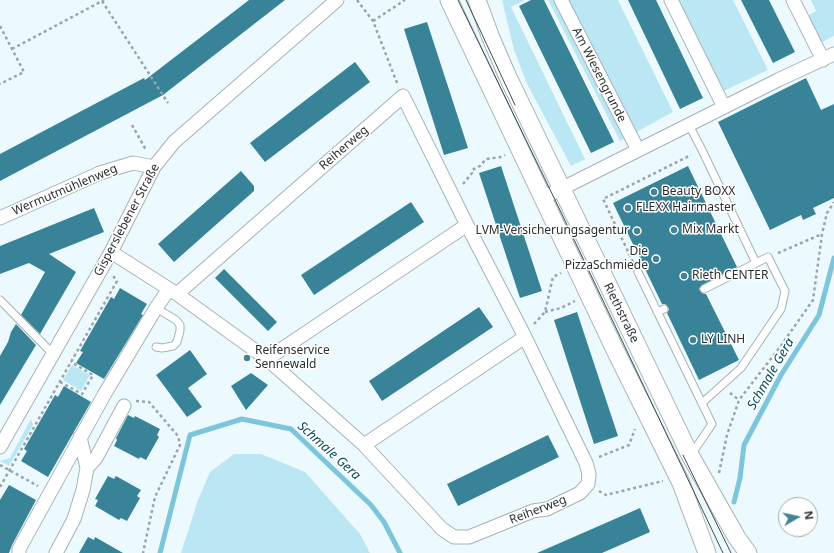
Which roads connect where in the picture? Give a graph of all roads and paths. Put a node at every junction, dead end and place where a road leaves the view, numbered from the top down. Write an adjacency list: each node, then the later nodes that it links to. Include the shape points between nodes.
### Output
1 (338, 0): 23 (street, Gisperslebener Straße, via 174,142)
2 (357, 0): 10 (path)
3 (405, 0): 10 (path)
4 (449, 0): 25 (street, Riethstraße)
5 (477, 0): 24 (street, Riethstraße, via 507,74)
6 (561, 0): 20 (street, Am Wiesengrunde)
7 (672, 0): 17 (street)
8 (793, 0): 13 (street)
9 (103, 1): 12 (path); 16 (path)
10 (373, 21): 15 (path)
11 (0, 26): 12 (path)
12 (12, 49): 14 (path, via 24,72)
13 (828, 57): 17 (street)
14 (0, 84)
15 (403, 96): 27 (street); 38 (street, Reiherweg)
16 (168, 104)
17 (724, 107): 19 (street)
18 (132, 125): 23 (path)
19 (689, 125): 20 (street); 21 (lane)
20 (638, 150): 24 (street)
21 (702, 150): 33 (lane); 36 (path, via 603,199)
22 (510, 152): 27 (path, via 501,157 486,159 472,170 462,186)
23 (154, 167): 28 (street, Wermutmühlenweg, via 133,163 100,173); 31 (street, Gisperslebener Straße)
24 (561, 188): 25 (street); 59 (street, Riethstraße)
25 (543, 198): 35 (street, Riethstraße)
26 (834, 202): 30 (path, via 827,213)
27 (456, 204): 29 (street)
28 (0, 218)
29 (467, 225): 45 (street); 48 (street)
30 (822, 234): 32 (path); 65 (path, via 813,300 739,400 727,435)
31 (111, 252): 34 (street, Gisperslebener Straße); 38 (street, Reiherweg)
32 (768, 257): 33 (lane); 53 (lane, via 785,291 781,309 741,368)
33 (756, 263): 37 (lane)
34 (104, 265): 47 (street, Gisperslebener Straße); 49 (path, via 117,281)
35 (575, 266): 43 (path, via 553,277); 64 (street, Riethstraße)
36 (638, 272): 44 (lane)
37 (704, 289)
38 (173, 292): 41 (street); 48 (street, Reiherweg)
39 (0, 300): 47 (lane)
40 (576, 301): 43 (path)
41 (156, 308): 46 (lane, via 176,320 180,326 177,342 173,346); 52 (street)
42 (664, 309): 44 (lane)
43 (546, 312): 45 (path)
44 (657, 312): 53 (lane)
45 (524, 335): 57 (street); 60 (street)
46 (156, 347)
47 (52, 354): 58 (street, Gisperslebener Straße)
48 (267, 359): 57 (street, Reiherweg)
49 (71, 362): 50 (path); 51 (path, via 93,375)
50 (60, 382): 51 (path, via 82,394); 63 (path)
51 (86, 385): 52 (path)
52 (104, 395): 56 (street)
53 (702, 403): 59 (lane, via 712,424)
54 (124, 406): 62 (street, via 96,458); 71 (path, via 137,401 149,402 178,436 180,445 155,497)
55 (635, 429): 60 (path, via 629,445)
56 (80, 437): 62 (street); 69 (street, via 19,549)
57 (364, 445): 67 (street, Reiherweg, via 414,501 442,529 454,537 469,537 533,511 547,509 580,493)
58 (0, 447)
59 (690, 455): 73 (street, Riethstraße)
60 (586, 463): 67 (street)
61 (0, 465): 63 (path)
62 (87, 468): 70 (street, via 74,518)
63 (10, 470): 66 (path); 68 (path)
64 (675, 471): 67 (path, via 669,480 606,495); 72 (street, Riethstraße)
65 (718, 478)
66 (31, 482)
67 (588, 484)
68 (0, 487)
69 (20, 553)
70 (56, 553)
71 (143, 553)
72 (707, 553)
73 (748, 553)

